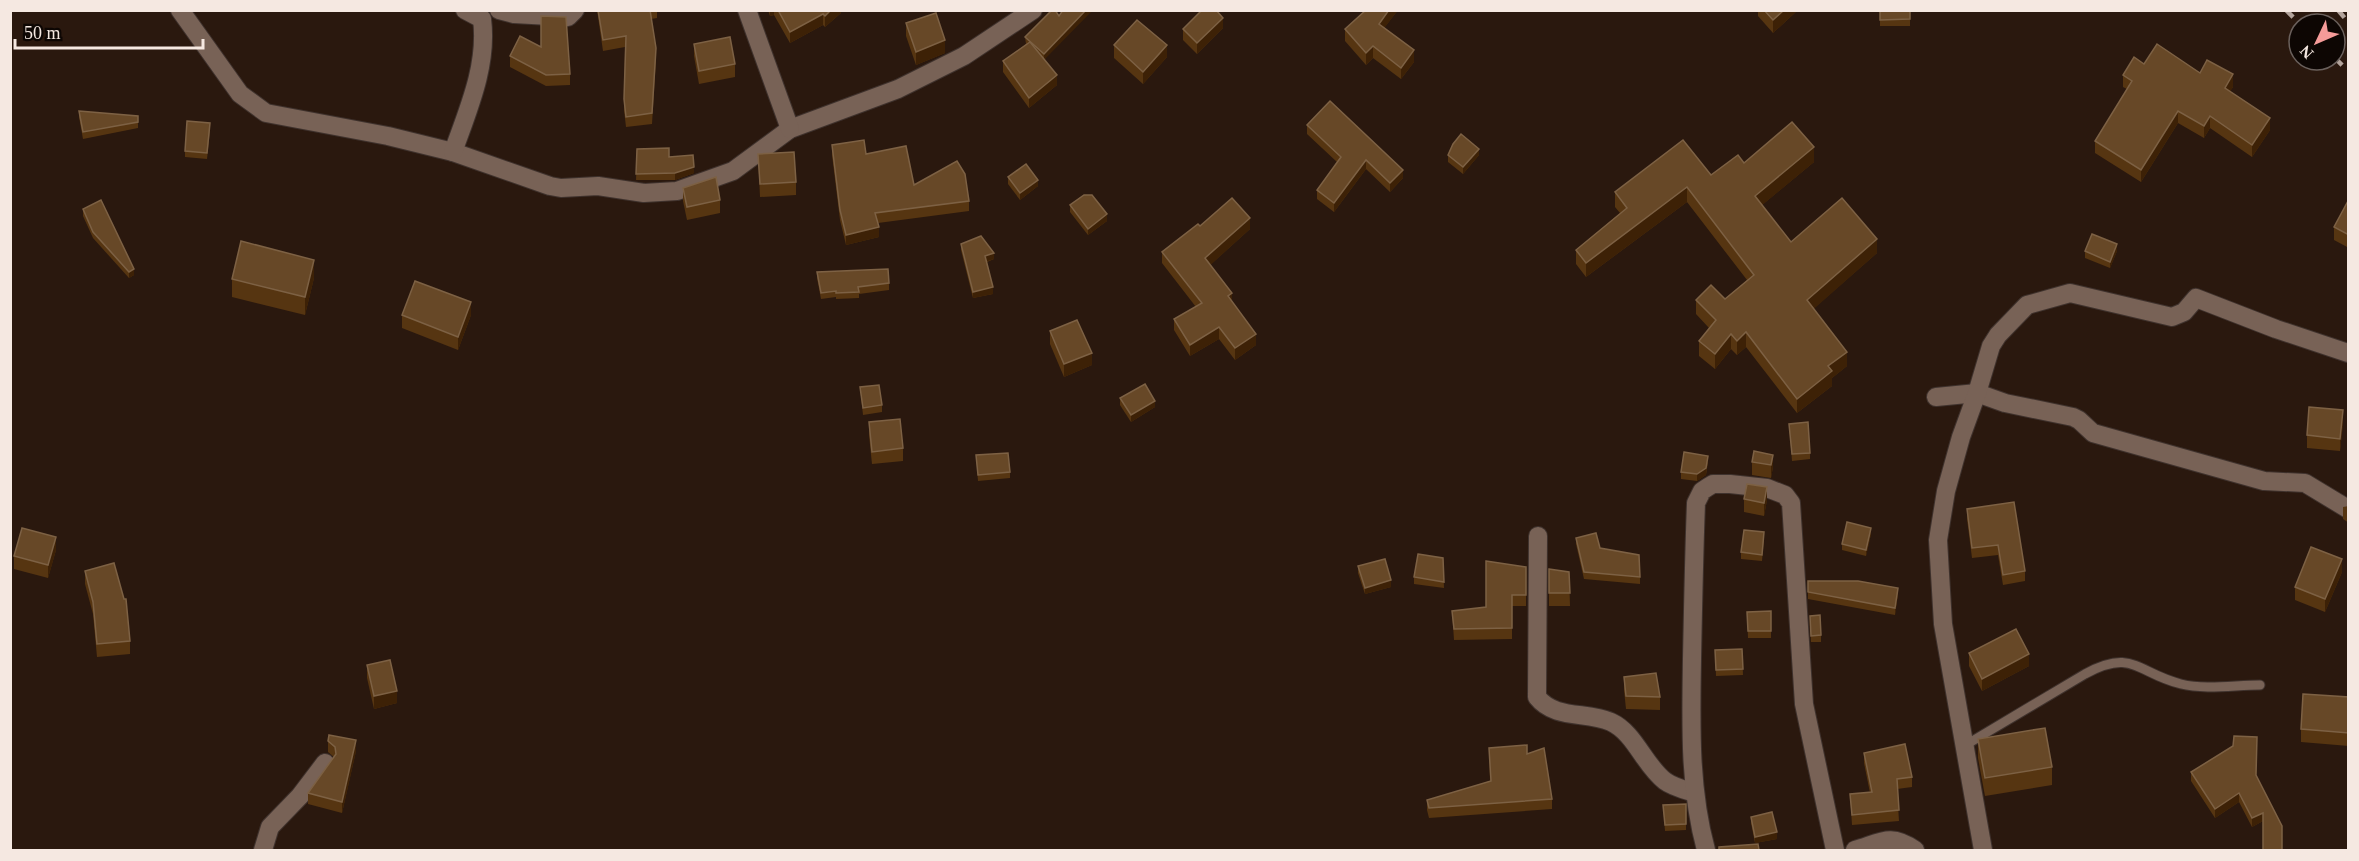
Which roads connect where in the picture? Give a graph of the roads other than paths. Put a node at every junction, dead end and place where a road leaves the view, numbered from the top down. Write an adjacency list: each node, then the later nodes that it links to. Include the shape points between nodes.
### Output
1 (180, 10): 8 (street, via 240,94 266,113)
2 (499, 10): 3 (street, via 568,17)
3 (575, 10)
4 (747, 10): 7 (street)
5 (1033, 10): 7 (street, via 964,57 897,89)
6 (475, 12): 8 (street, via 482,19 483,28 479,75)
7 (790, 129): 8 (street, via 733,171 677,191 561,188)
8 (453, 152)
9 (2349, 353): 10 (street, via 2196,298 2184,312 2172,317 2070,293 2027,305 2005,327 1994,341)
10 (1977, 393): 11 (street); 12 (street, via 2073,417 2093,433 2264,482 2305,483); 15 (street, via 1946,491 1938,540 1943,624)
11 (1936, 397)
12 (2349, 509)
13 (1538, 536): 17 (street, via 1537,697 1557,711 1610,722 1623,730 1665,781)
14 (2260, 685): 15 (lane, via 2179,684 2138,665 2118,661 2101,665)
15 (1964, 746): 23 (street)
16 (325, 763): 18 (street, via 270,827)
17 (1695, 793): 19 (street); 20 (street, via 1691,709 1695,503 1702,491 1713,484 1767,488 1785,495 1791,503 1804,704)
18 (263, 850)
19 (1706, 850)
20 (1835, 850)
21 (1855, 850): 22 (street, via 1890,839)
22 (1915, 850)
23 (1983, 850)

